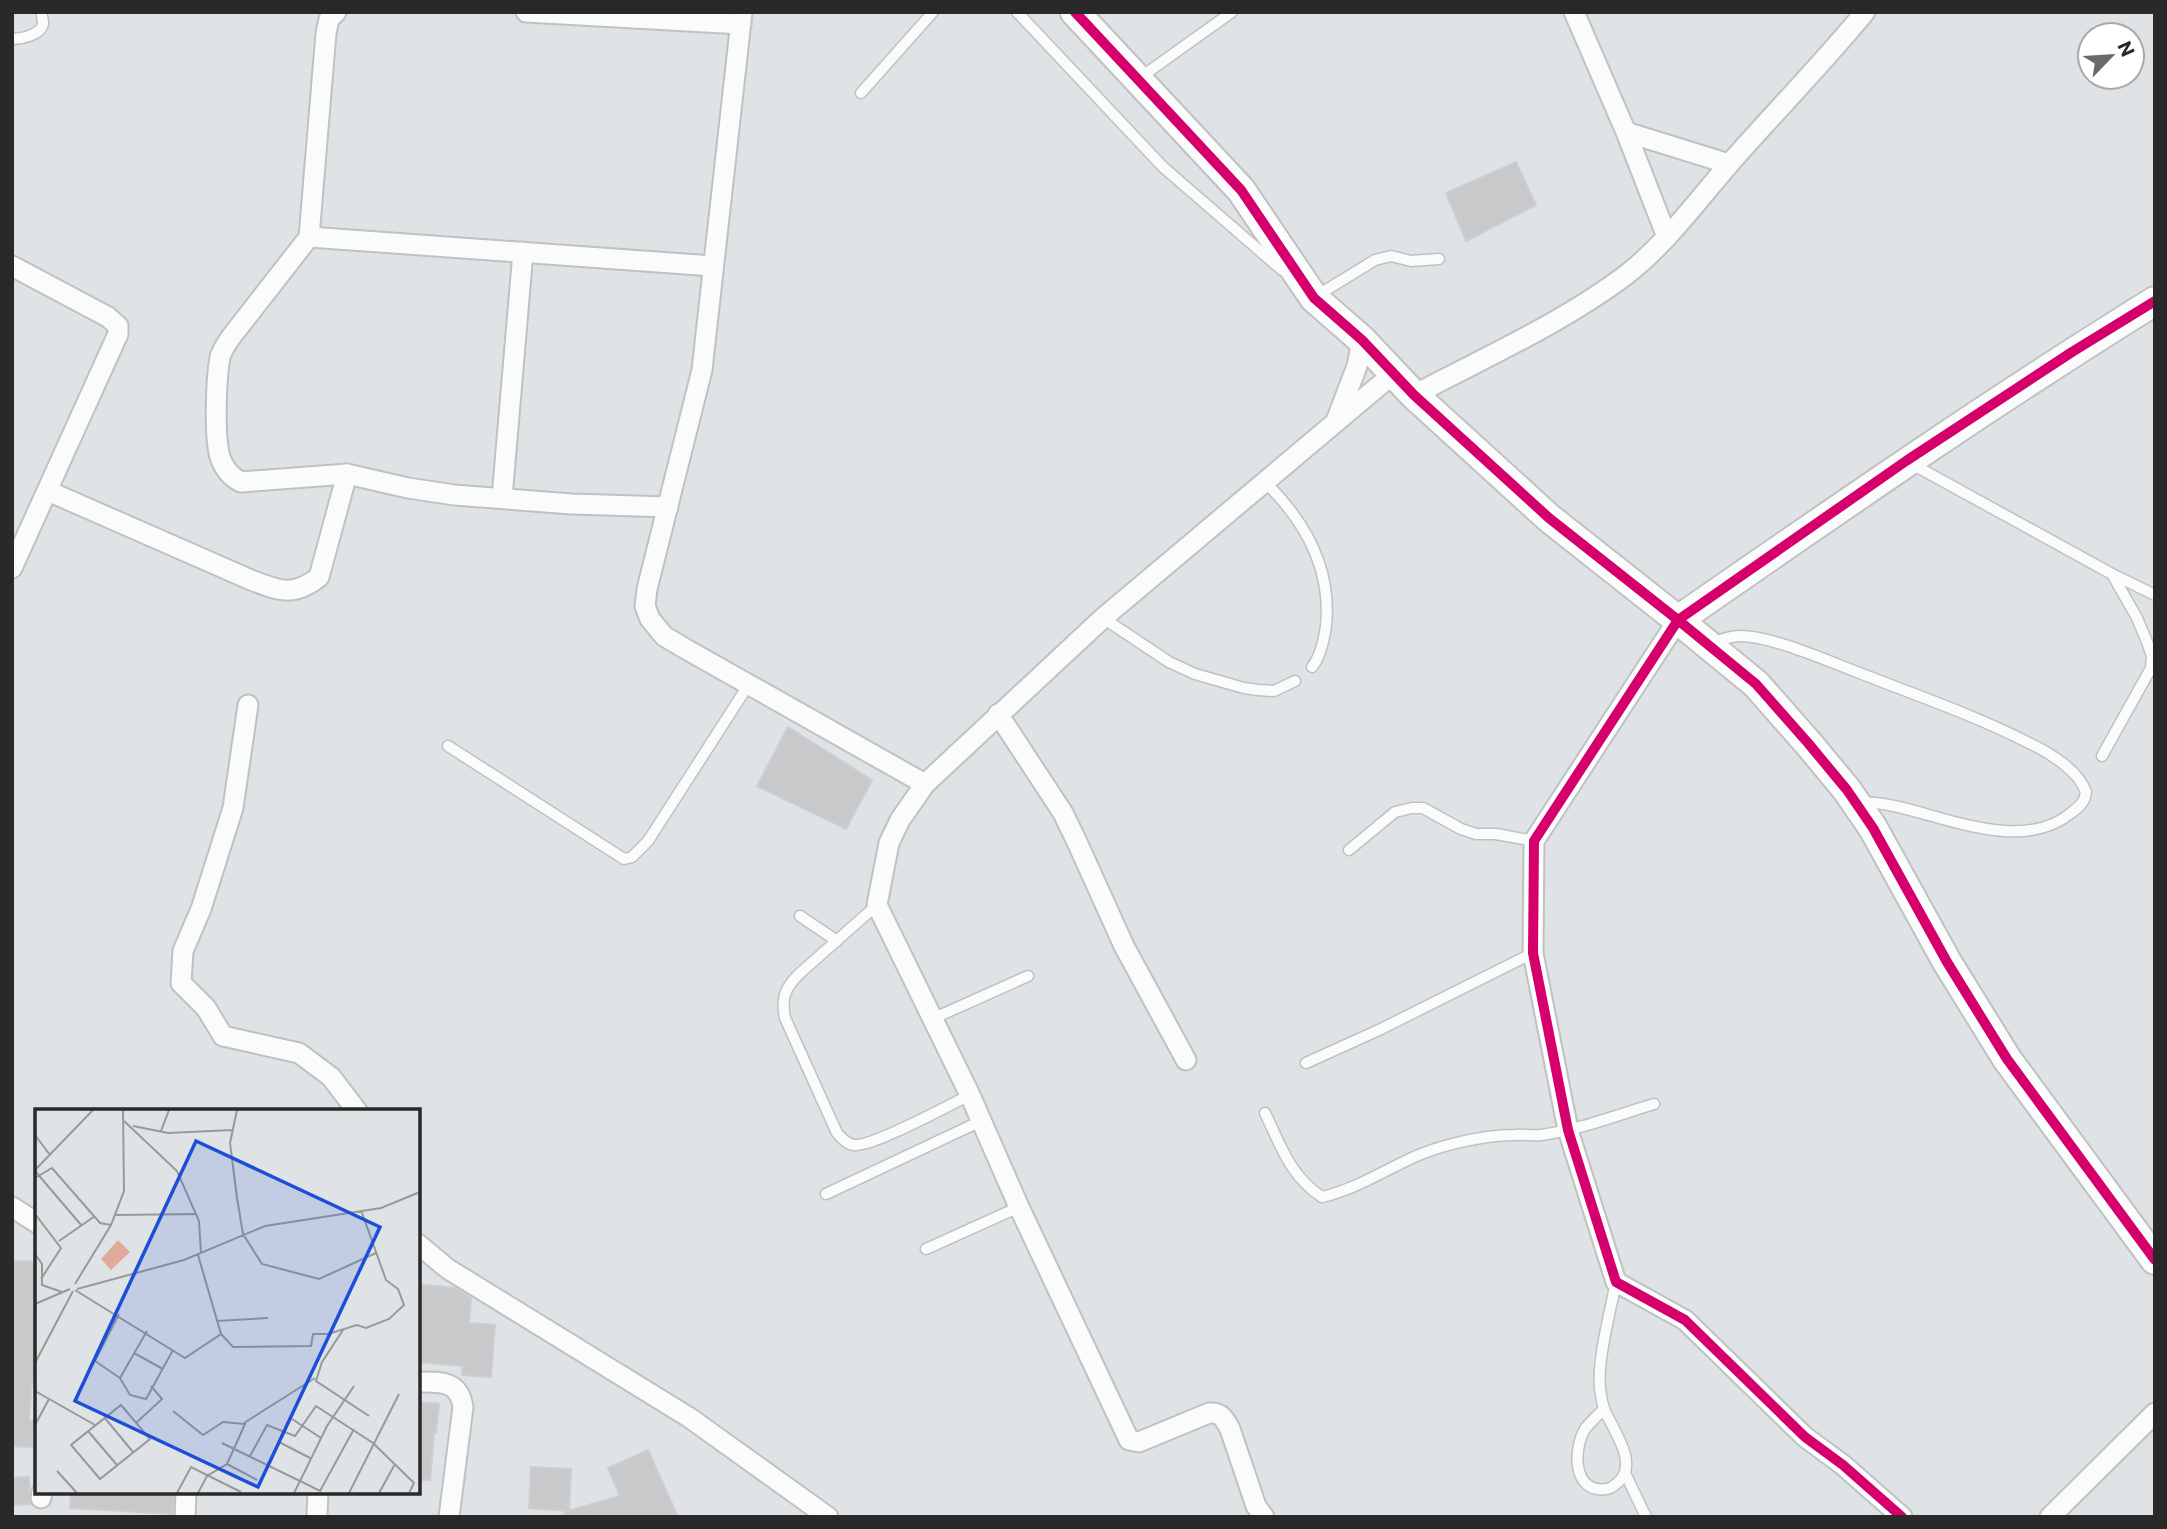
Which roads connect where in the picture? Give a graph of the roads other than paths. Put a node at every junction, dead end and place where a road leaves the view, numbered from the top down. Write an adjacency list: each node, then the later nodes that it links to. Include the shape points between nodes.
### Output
1 (41, 12): 11 (lane, via 41,29)
2 (336, 12): 16 (street, via 326,33)
3 (526, 12): 10 (street)
4 (933, 12): 13 (lane)
5 (1017, 12): 22 (lane, via 1163,167)
6 (1075, 12): 12 (street)
7 (1232, 12): 12 (lane)
8 (1574, 12): 14 (street)
9 (1865, 12): 15 (street)
10 (741, 18): 20 (street)
11 (12, 39)
12 (1138, 79): 22 (street, via 1241,190)
13 (861, 93)
14 (1626, 132): 15 (street); 17 (street)
15 (1729, 164): 17 (street)
16 (309, 237): 18 (street); 29 (street, via 220,354 218,440 226,468 241,482)
17 (1667, 237): 26 (street, via 1591,299)
18 (523, 252): 20 (street); 32 (street)
19 (1439, 259): 22 (lane, via 1411,261 1391,256 1375,260)
20 (713, 265): 33 (street, via 702,370)
21 (12, 266): 31 (street, via 118,326)
22 (1314, 298): 24 (street)
23 (2155, 301): 28 (street)
24 (1362, 340): 25 (street); 27 (street)
25 (1393, 374): 26 (street); 27 (street)
26 (1414, 395): 38 (street, via 1549,518)
27 (1336, 422): 30 (street)
28 (1906, 461): 35 (lane); 38 (street)
29 (347, 474): 31 (street, via 319,577 306,587 291,590 251,580); 32 (street, via 408,488)
30 (1265, 482): 37 (street); 40 (lane, via 1307,533 1324,577 1325,634)
31 (48, 491): 34 (street)
32 (502, 498): 33 (street)
33 (668, 507): 42 (street, via 647,589 645,606 650,619 664,636)
34 (12, 568)
35 (2112, 574): 36 (lane); 46 (lane, via 2152,656 2151,668)
36 (2155, 595)
37 (1103, 618): 41 (lane, via 1195,674 1258,690 1274,691); 44 (street)
38 (1678, 620): 39 (street); 49 (street)
39 (1707, 644): 48 (street, via 1756,684); 48 (lane, via 1739,636 1762,640 1943,705 2032,744 2079,779 2086,792 2079,807 2066,818 2028,831 1971,827 1888,804)
40 (1312, 667)
41 (1295, 681)
42 (749, 684): 45 (lane, via 648,841 624,859); 47 (street)
43 (248, 705): 61 (street, via 233,808 183,951 181,983 206,1008 223,1036 299,1053 331,1077)
44 (998, 714): 47 (street); 57 (street, via 1063,813 1124,946)
45 (448, 746)
46 (2102, 756)
47 (925, 784): 51 (street, via 889,843)
48 (1854, 802): 71 (street, via 2007,1059)
49 (1534, 841): 50 (lane, via 1476,834 1423,808 1412,808 1395,812); 54 (street)
50 (1349, 850)
51 (877, 905): 53 (lane); 56 (street)
52 (800, 916): 53 (lane)
53 (837, 941): 59 (lane, via 788,985 783,1006 837,1132 846,1143 874,1142)
54 (1533, 953): 58 (lane); 64 (street)
55 (1028, 976): 56 (lane)
56 (932, 1019): 59 (street)
57 (1186, 1060)
58 (1306, 1063)
59 (970, 1095): 63 (street)
60 (1654, 1104): 64 (lane)
61 (356, 1109)
62 (1265, 1113): 64 (lane, via 1293,1170 1322,1197 1445,1146)
63 (981, 1121): 65 (lane); 67 (street)
64 (1568, 1130): 72 (street)
65 (826, 1194)
66 (12, 1207): 68 (street)
67 (1019, 1208): 70 (lane); 83 (street, via 1129,1440 1139,1442 1217,1413 1230,1429)
68 (35, 1222)
69 (420, 1246): 82 (street, via 448,1269 690,1418)
70 (926, 1249)
71 (2155, 1260)
72 (1616, 1282): 74 (lane, via 1603,1344 1600,1387); 85 (street, via 1685,1320 1805,1437)
73 (420, 1382): 81 (street, via 452,1386 462,1400)
74 (1604, 1409): 76 (lane, via 1625,1456); 76 (lane, via 1585,1429 1577,1468 1592,1488 1608,1489)
75 (2155, 1413): 86 (street)
76 (1625, 1473): 84 (lane)
77 (186, 1494): 80 (street)
78 (318, 1494): 79 (street)
79 (317, 1514)
80 (185, 1517)
81 (449, 1517)
82 (828, 1517)
83 (1264, 1517)
84 (1646, 1517)
85 (1902, 1517)
86 (2050, 1517)

